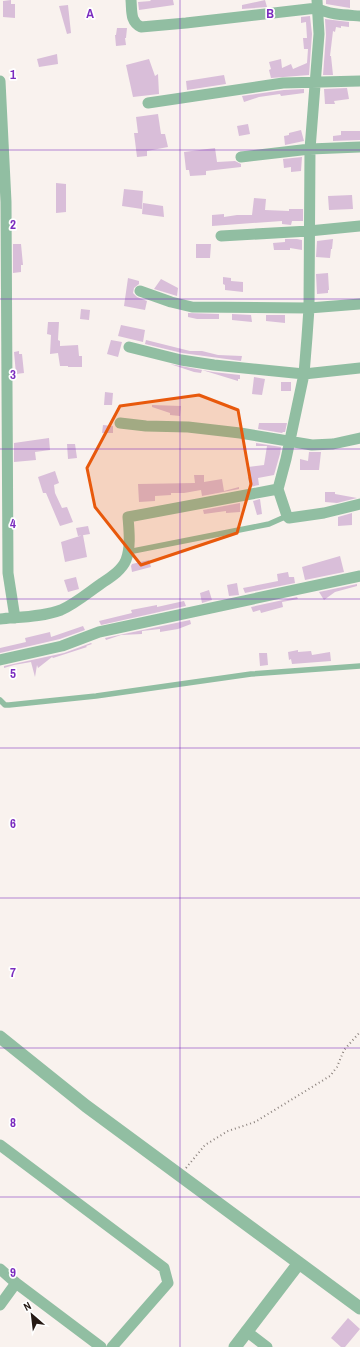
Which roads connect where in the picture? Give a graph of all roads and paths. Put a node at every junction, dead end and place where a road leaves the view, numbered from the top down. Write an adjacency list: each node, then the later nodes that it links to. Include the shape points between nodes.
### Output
1 (132, 0): 2 (street, via 132,17 137,25 142,26 186,23)
2 (317, 4): 3 (street, via 330,13); 5 (street, via 319,34)
3 (360, 16)
4 (0, 81): 28 (street, via 6,202 8,573)
5 (316, 82): 6 (street); 7 (street, via 269,84); 9 (street)
6 (360, 82)
7 (148, 103)
8 (360, 147): 9 (street)
9 (310, 149): 10 (street); 12 (street)
10 (241, 157)
11 (360, 226): 12 (street)
12 (309, 231): 13 (street); 16 (street)
13 (221, 236)
14 (140, 291): 16 (street, via 192,307)
15 (360, 304): 16 (street)
16 (309, 308): 19 (street)
17 (128, 347): 19 (street, via 181,360)
18 (360, 368): 19 (street)
19 (304, 374): 22 (street)
20 (120, 423): 22 (street, via 188,427)
21 (360, 438): 22 (street, via 333,444)
22 (290, 442): 23 (street)
23 (278, 490): 25 (street); 26 (street, via 128,517)
24 (360, 504): 25 (street, via 294,518)
25 (287, 516): 26 (lane, via 269,524)
26 (128, 552): 28 (street, via 121,568 111,577 67,606 50,613)
27 (360, 576): 30 (street, via 99,632 62,646)
28 (15, 618): 29 (street)
29 (0, 619)
30 (0, 660)
31 (360, 666): 32 (lane, via 251,674 96,696 9,705)
32 (0, 700)
33 (360, 1032): 36 (path, via 344,1050 330,1076 254,1122 228,1131 205,1145)
34 (0, 1037): 36 (street, via 86,1106)
35 (0, 1145): 44 (street, via 164,1268 168,1283)
36 (180, 1175): 37 (street)
37 (299, 1263): 41 (street); 42 (street)
38 (0, 1269): 39 (street)
39 (16, 1283): 40 (street); 43 (street)
40 (0, 1305)
41 (360, 1308)
42 (246, 1331): 45 (street); 46 (street)
43 (101, 1347)
44 (112, 1347)
45 (235, 1347)
46 (267, 1347)

